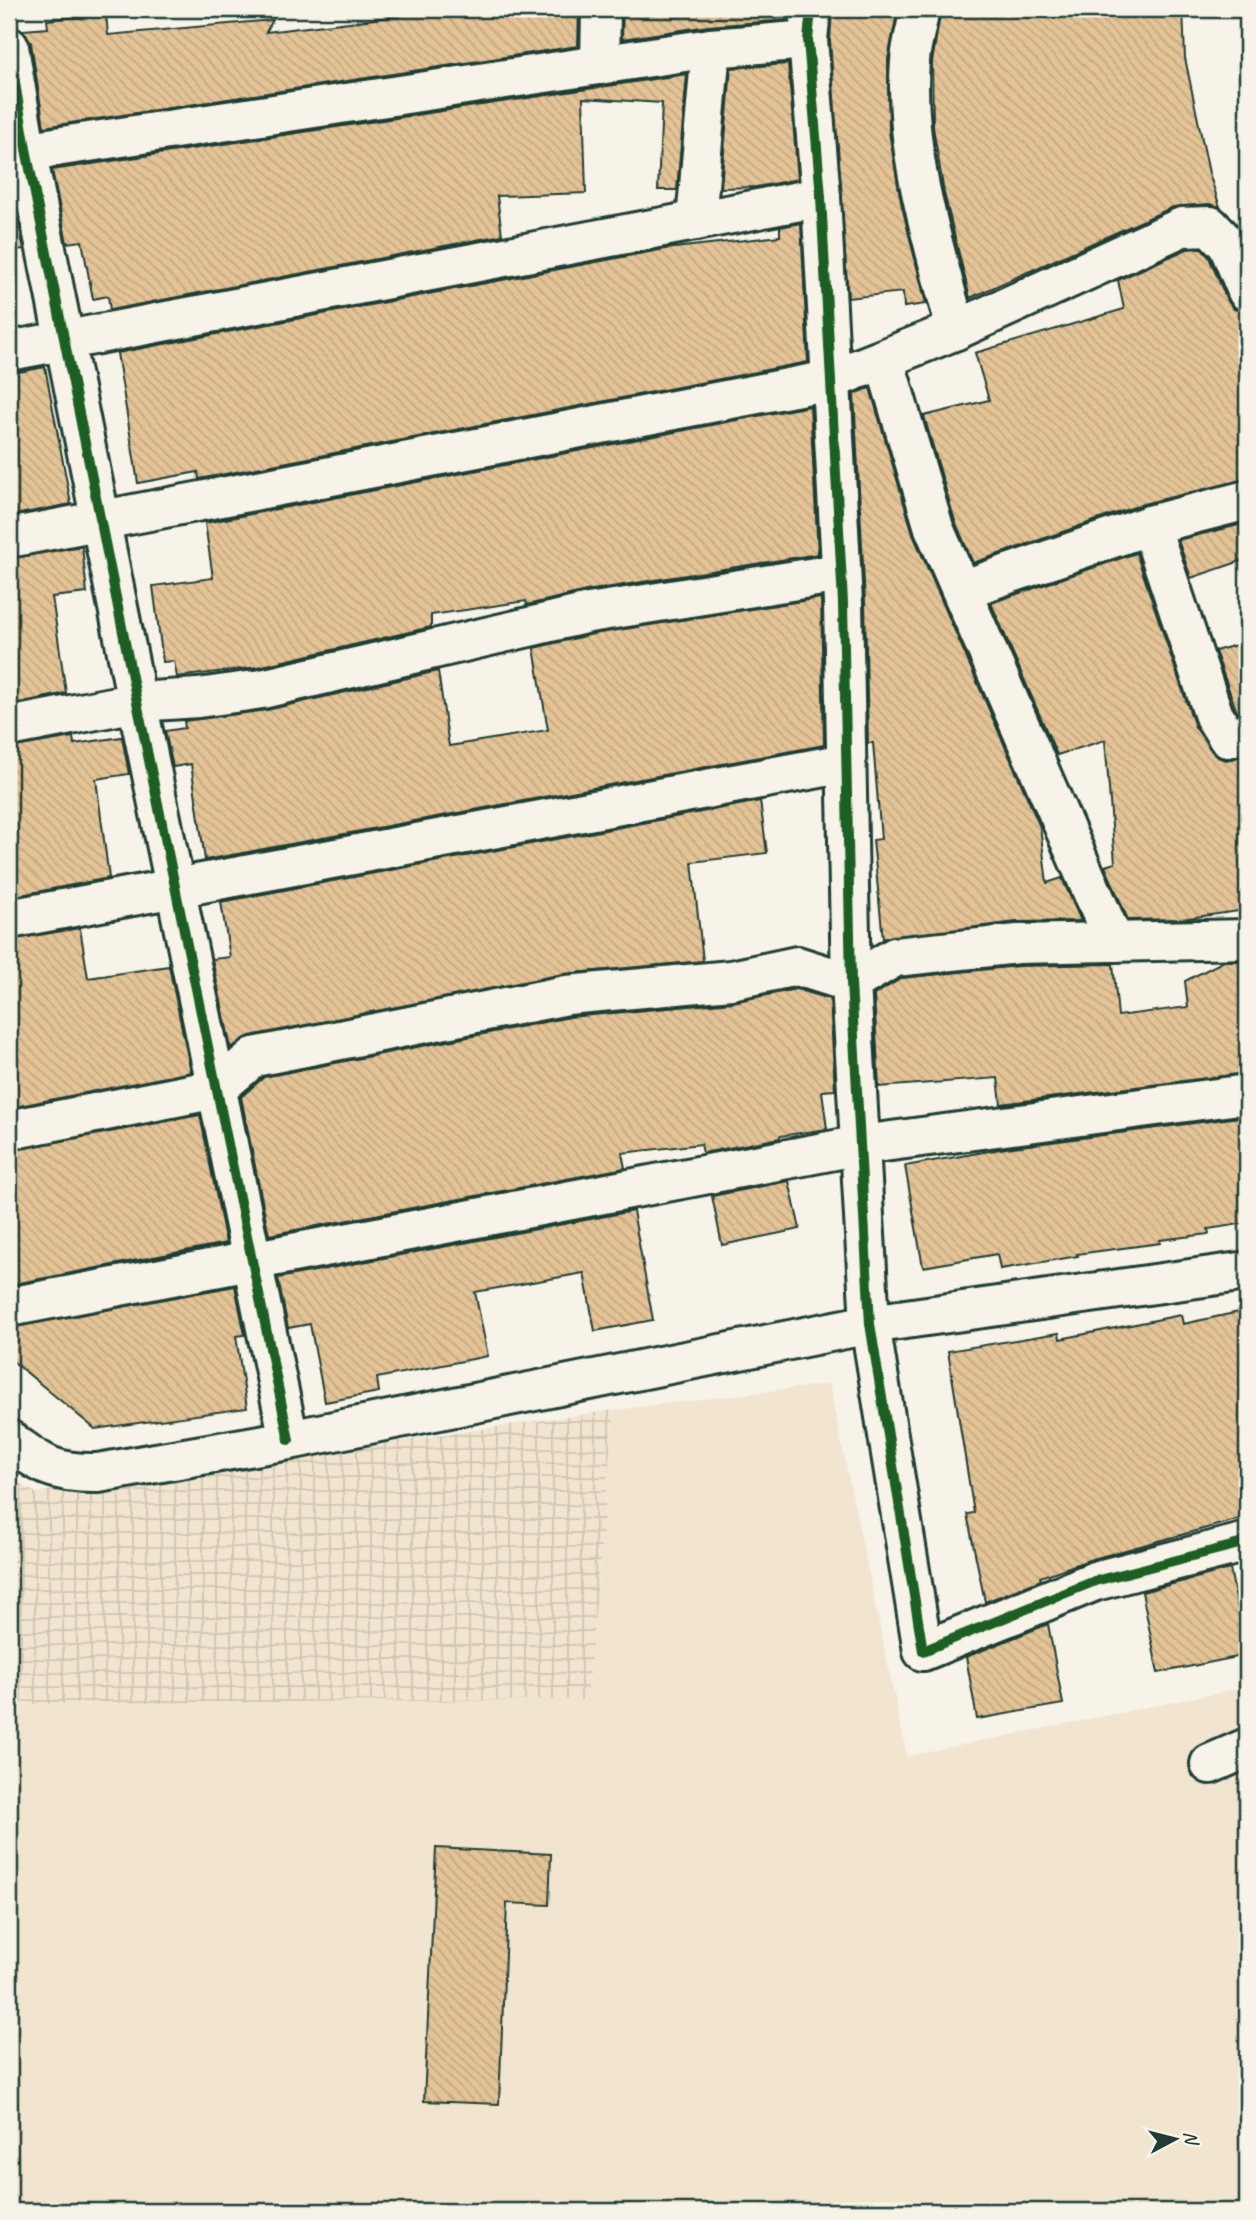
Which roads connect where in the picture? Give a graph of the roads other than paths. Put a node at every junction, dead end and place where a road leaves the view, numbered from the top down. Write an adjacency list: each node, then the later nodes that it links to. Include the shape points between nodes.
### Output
1 (601, 9): 6 (street)
2 (920, 9): 11 (street, via 910,61 913,144)
3 (810, 24): 5 (street); 8 (street)
4 (9, 47): 7 (street)
5 (711, 48): 6 (street); 9 (street)
6 (600, 65): 7 (street)
7 (18, 151): 12 (street)
8 (821, 197): 9 (street); 15 (street)
9 (696, 221): 12 (street)
10 (1247, 292): 11 (street, via 1228,245 1210,226 1182,227)
11 (956, 330): 14 (street)
12 (66, 340): 13 (street); 17 (street)
13 (9, 351)
14 (884, 359): 15 (street); 21 (street, via 934,528)
15 (831, 380): 17 (street); 20 (street)
16 (1247, 500): 18 (street)
17 (102, 520): 19 (street); 22 (street)
18 (1150, 525): 21 (street); 24 (street, via 1214,716 1228,738)
19 (9, 538)
20 (841, 573): 22 (street, via 589,613 262,689); 25 (street)
21 (962, 590): 29 (street)
22 (136, 702): 23 (street); 26 (street)
23 (9, 727)
24 (1247, 732)
25 (846, 763): 26 (street); 30 (street)
26 (177, 890): 27 (street); 31 (street)
27 (9, 919)
28 (1247, 939): 29 (street)
29 (1114, 942): 30 (street, via 1018,944 895,957)
30 (851, 983): 31 (street, via 797,967 731,980 567,995 254,1057); 34 (street)
31 (216, 1089): 33 (street); 35 (street)
32 (1247, 1094): 34 (street)
33 (9, 1130)
34 (861, 1145): 35 (street); 38 (street)
35 (252, 1260): 37 (street); 40 (street)
36 (1247, 1271): 38 (street)
37 (9, 1307)
38 (870, 1324): 40 (street); 41 (street, via 923,1651 1095,1581)
39 (9, 1440): 40 (street, via 41,1465 68,1474 98,1473)
40 (289, 1440)
41 (1247, 1542)
42 (1247, 1748): 43 (street)
43 (1210, 1764)

